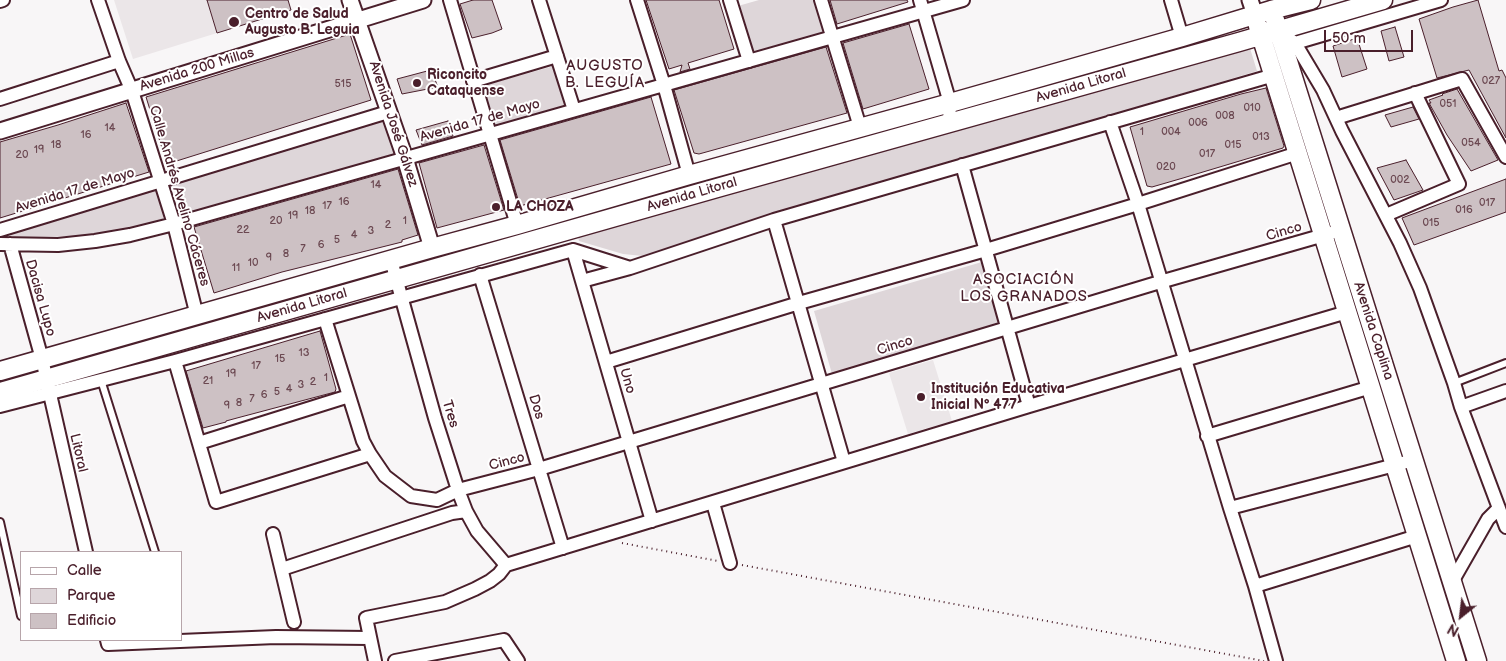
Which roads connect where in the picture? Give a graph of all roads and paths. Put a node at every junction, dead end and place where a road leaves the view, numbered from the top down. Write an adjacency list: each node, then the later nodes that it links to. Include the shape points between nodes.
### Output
1 (98, 0): 23 (street, Calle Andrés Avelino Cáceres)
2 (350, 0): 17 (street, Avenida José Gálvez)
3 (423, 0): 17 (street, Avenida 200 Millas)
4 (450, 0): 26 (street)
5 (539, 0): 22 (street)
6 (638, 0): 27 (street)
7 (732, 0): 24 (street)
8 (821, 0): 19 (street)
9 (963, 0): 15 (street, Avenida 17 de Mayo)
10 (1171, 0): 20 (street)
11 (1310, 0): 14 (main road, Avenida Litoral)
12 (1383, 0): 18 (main road, Avenida Litoral)
13 (1441, 0): 21 (street)
14 (1270, 5): 16 (main road, Avenida Litoral); 18 (main road, Avenida Caplina)
15 (922, 6): 19 (street, Avenida 17 de Mayo); 31 (street)
16 (1252, 8): 18 (main road, Avenida Caplina); 20 (main road, Avenida Litoral)
17 (358, 20): 28 (street, Avenida 200 Millas); 33 (street, Avenida José Gálvez)
18 (1269, 33): 21 (street); 25 (main road, Avenida Caplina); 36 (main road, Avenida Litoral); 52 (main road, Avenida Caplina)
19 (833, 37): 24 (street, Avenida 17 de Mayo); 37 (street)
20 (1182, 37): 31 (main road, Avenida Litoral)
21 (1295, 43): 34 (street)
22 (557, 56): 26 (street); 32 (street)
23 (119, 61): 28 (street, Calle Andrés Avelino Cáceres); 30 (street)
24 (749, 61): 27 (street, Avenida 17 de Mayo)
25 (1274, 75): 35 (street); 40 (main road, Avenida Caplina)
26 (473, 81): 39 (street)
27 (664, 85): 32 (street, Avenida 17 de Mayo); 44 (street)
28 (132, 91): 38 (street, Avenida 200 Millas); 45 (street, Calle Andrés Avelino Cáceres)
29 (1415, 93): 34 (street); 41 (street, via 1462,79); 47 (street, via 1458,184)
30 (0, 98)
31 (950, 103): 36 (street); 37 (main road, Avenida Litoral)
32 (574, 110): 39 (street, Avenida 17 de Mayo)
33 (388, 112): 42 (street, Avenida José Gálvez); 45 (street, Avenida 17 de Mayo)
34 (1336, 118): 47 (street)
35 (1110, 122): 43 (street); 46 (street)
36 (949, 123): 61 (main road, Avenida Litoral)
37 (860, 128): 44 (main road, Avenida Litoral)
38 (0, 131)
39 (489, 134): 42 (street, Avenida 17 de Mayo); 50 (street)
40 (1298, 153): 46 (street); 53 (main road, Avenida Caplina)
41 (1506, 157)
42 (405, 158): 49 (street, Avenida 17 de Mayo); 55 (street, Avenida José Gálvez)
43 (962, 165): 48 (street); 57 (street)
44 (688, 175): 50 (main road, Avenida Litoral)
45 (160, 180): 49 (street, Calle Andrés Avelino Cáceres); 51 (street, Avenida 17 de Mayo)
46 (1138, 204): 57 (street); 63 (street)
47 (1386, 215): 77 (street, via 1420,288)
48 (774, 220): 59 (street); 65 (street)
49 (174, 224): 54 (street, Avenida 17 de Mayo, via 95,241 58,245); 67 (street, Calle Andrés Avelino Cáceres)
50 (517, 225): 55 (main road, Avenida Litoral)
51 (0, 230)
52 (1341, 230): 53 (street, Cinco); 91 (main road, Avenida Caplina)
53 (1323, 236): 63 (street, Cinco); 66 (main road, Avenida Caplina)
54 (5, 244): 70 (street, Dacisa Lupo)
55 (432, 248): 58 (main road, Avenida Litoral)
56 (573, 250): 59 (street); 60 (street, Avenida Litoral); 62 (street, Uno)
57 (986, 250): 65 (street); 69 (street)
58 (390, 260): 61 (street, Tres); 67 (main road, Avenida Litoral)
59 (630, 268): 62 (street)
60 (480, 275): 64 (street, Avenida Litoral); 94 (street, Dos)
61 (396, 280): 64 (street, Tres); 79 (main road, Avenida Litoral)
62 (582, 282): 73 (street, Uno)
63 (1160, 282): 69 (street, Cinco); 71 (street)
64 (401, 298): 68 (street, Avenida Litoral); 95 (street, Tres, via 434,418)
65 (799, 303): 73 (street); 78 (street)
66 (1347, 312): 71 (street); 80 (main road, Avenida Caplina)
67 (198, 316): 70 (main road, Avenida Litoral)
68 (325, 319): 72 (street, Avenida Litoral); 83 (street, Cinco)
69 (1007, 328): 78 (street, Cinco); 85 (street)
70 (42, 360): 75 (main road, Avenida Litoral); 79 (street, Litoral)
71 (1185, 360): 85 (street); 87 (street)
72 (175, 361): 76 (street, Avenida Litoral); 89 (street)
73 (606, 362): 88 (street, Uno)
74 (1506, 363): 77 (lane)
75 (0, 371)
76 (101, 380): 79 (street, Avenida Litoral); 107 (lane)
77 (1454, 383): 86 (street)
78 (821, 384): 88 (street, Cinco); 92 (street)
79 (48, 386): 82 (main road, Avenida Litoral); 84 (street, Avenida Litoral); 106 (street, Litoral)
80 (1371, 387): 87 (street); 93 (main road, Avenida Caplina)
81 (1506, 391): 86 (street)
82 (0, 392)
83 (349, 396): 89 (street); 90 (street, Cinco)
84 (0, 406)
85 (1029, 406): 92 (street)
86 (1461, 407): 99 (street)
87 (1208, 436): 97 (street)
88 (629, 442): 94 (street, Cinco); 100 (street, Uno)
89 (199, 443): 90 (street, via 216,502)
90 (370, 454): 95 (street, Cinco, via 385,476 411,496 437,500)
91 (1414, 460): 93 (street); 111 (main road, Avenida Caplina)
92 (844, 462): 96 (street)
93 (1395, 466): 97 (street); 103 (main road, Avenida Caplina)
94 (539, 469): 95 (street, Cinco); 105 (street, Dos)
95 (458, 490): 98 (street, Tres)
96 (713, 503): 100 (street); 108 (street)
97 (1230, 508): 112 (street)
98 (466, 511): 109 (street, Tres); 110 (street)
99 (1503, 518): 111 (street, via 1488,519)
100 (652, 521): 104 (street)
101 (0, 522): 113 (lane)
102 (273, 534): 110 (street)
103 (1417, 536): 112 (street); 125 (main road, Avenida Caplina)
104 (595, 538): 105 (street); 108 (path)
105 (562, 548): 109 (street)
106 (86, 551)
107 (155, 551)
108 (730, 563): 123 (path)
109 (506, 565): 115 (street, via 490,581 445,602 366,618)
110 (282, 569): 114 (street)
111 (1452, 582): 126 (main road, Avenida Caplina)
112 (1255, 586): 124 (street)
113 (20, 612)
114 (294, 622)
115 (370, 638): 116 (street); 120 (street)
116 (182, 640)
117 (141, 641): 118 (street)
118 (107, 642)
119 (454, 656): 121 (street); 122 (street, via 504,640)
120 (375, 661)
121 (395, 661)
122 (518, 661)
123 (1266, 661)
124 (1276, 661)
125 (1456, 661)
126 (1477, 661)

